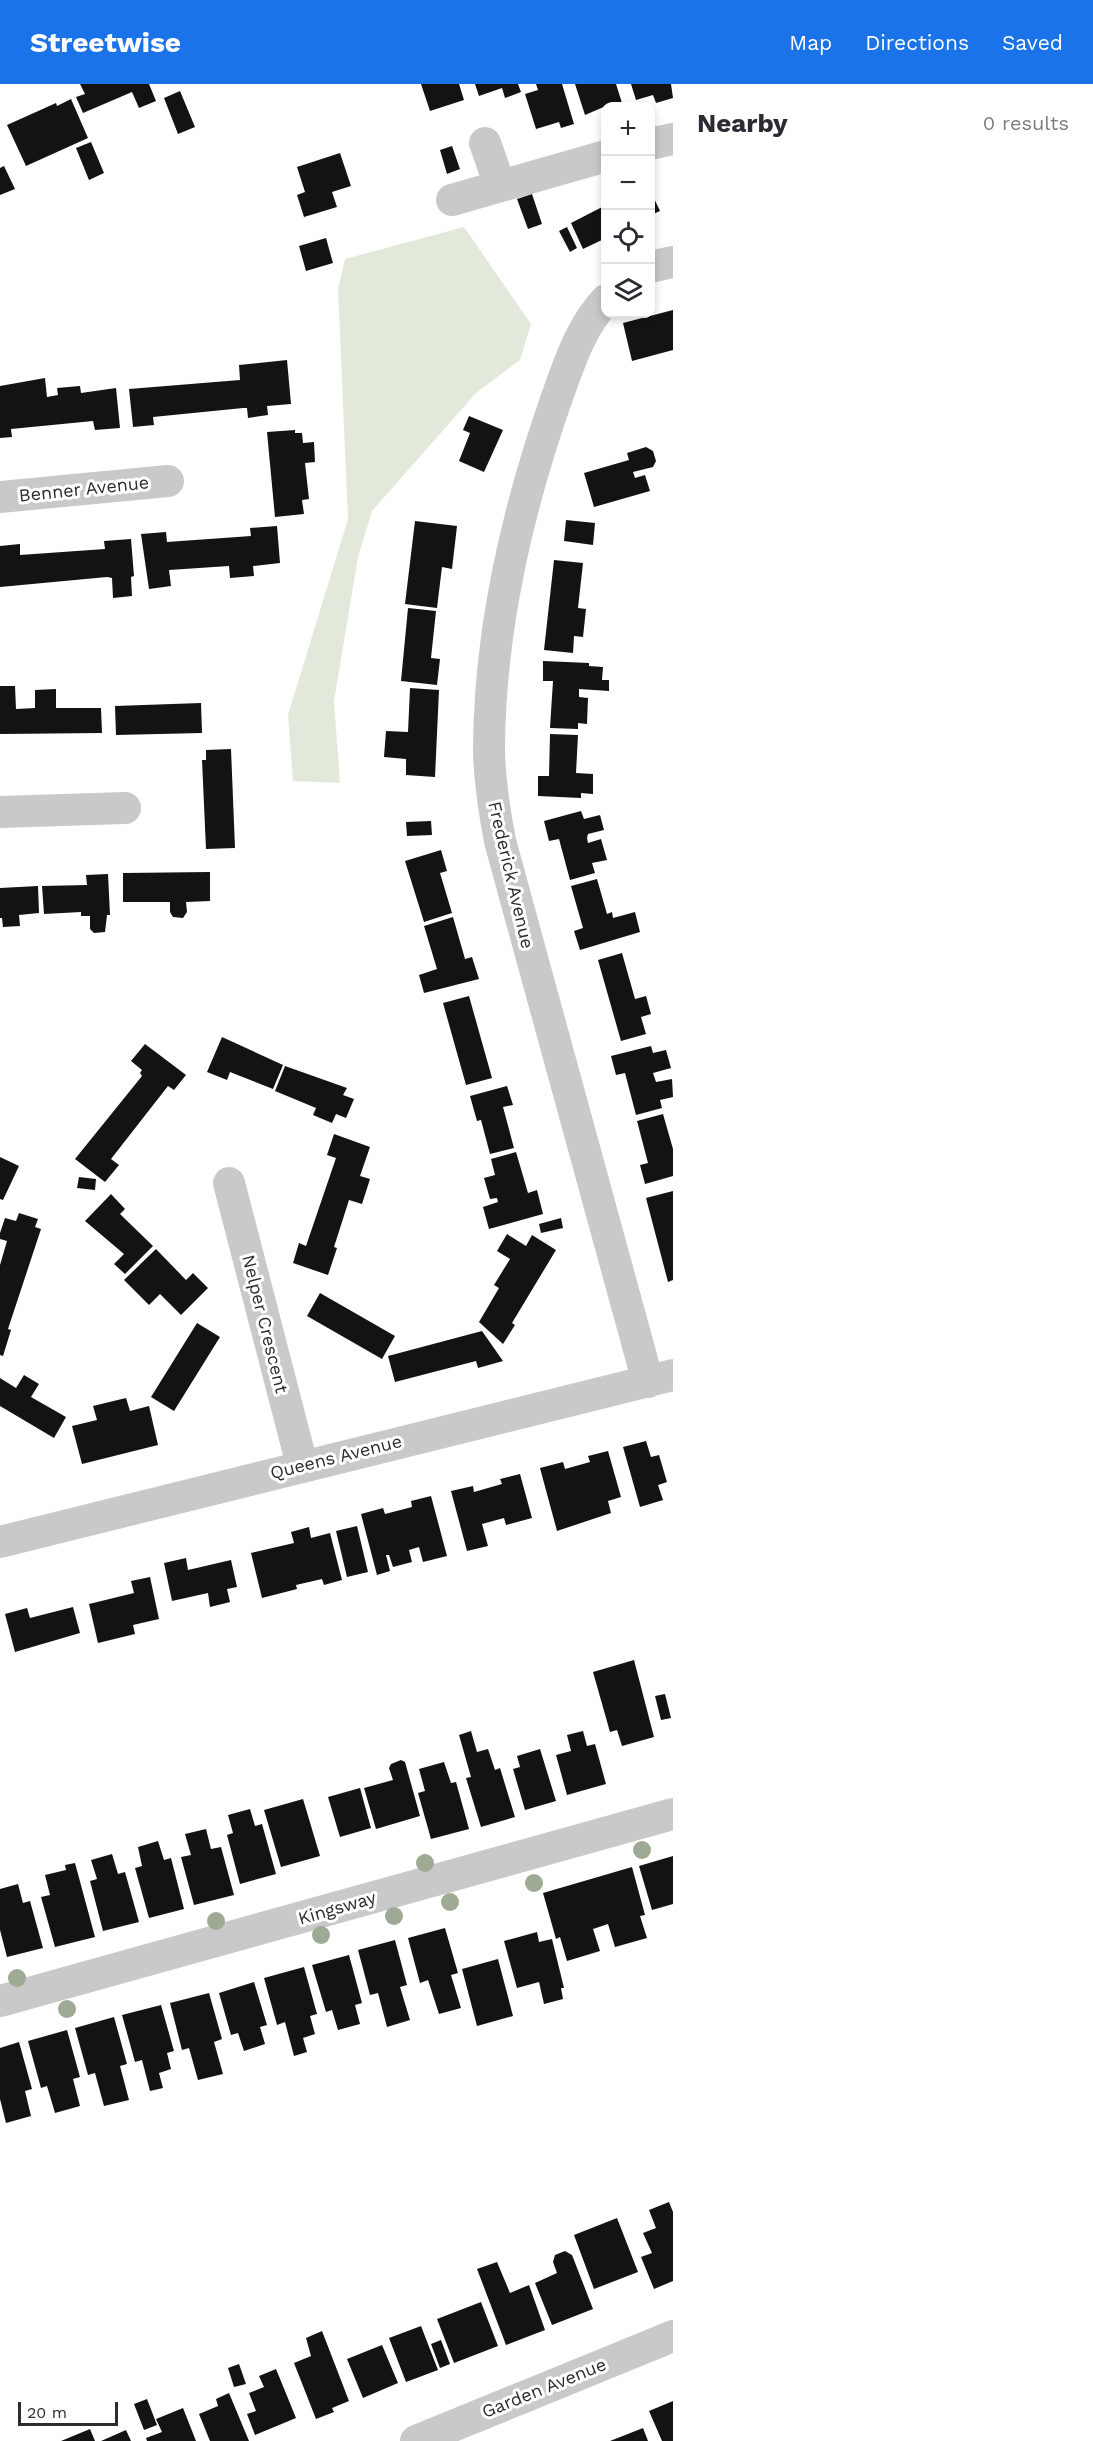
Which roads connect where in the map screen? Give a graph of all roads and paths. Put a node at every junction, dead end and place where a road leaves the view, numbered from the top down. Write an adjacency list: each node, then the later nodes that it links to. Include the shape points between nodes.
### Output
1 (673, 139): 3 (street)
2 (485, 143): 5 (street)
3 (655, 143)
4 (601, 157): 5 (street)
5 (500, 186): 6 (street)
6 (452, 200)
7 (673, 262): 8 (street)
8 (655, 266)
9 (601, 307): 15 (street, Frederick Avenue, via 568,365 543,437 512,552 496,654 490,769 500,841)
10 (168, 481): 11 (street, Benner Avenue)
11 (0, 497)
12 (125, 808): 13 (street)
13 (0, 812)
14 (229, 1183): 16 (street, Nelper Crescent)
15 (661, 1379): 16 (street, Queens Avenue)
16 (302, 1465): 17 (street, Queens Avenue)
17 (0, 1542)
18 (673, 1814): 19 (street, Kingsway)
19 (0, 2001)
20 (673, 2336): 21 (street, Garden Avenue)
21 (416, 2441)

